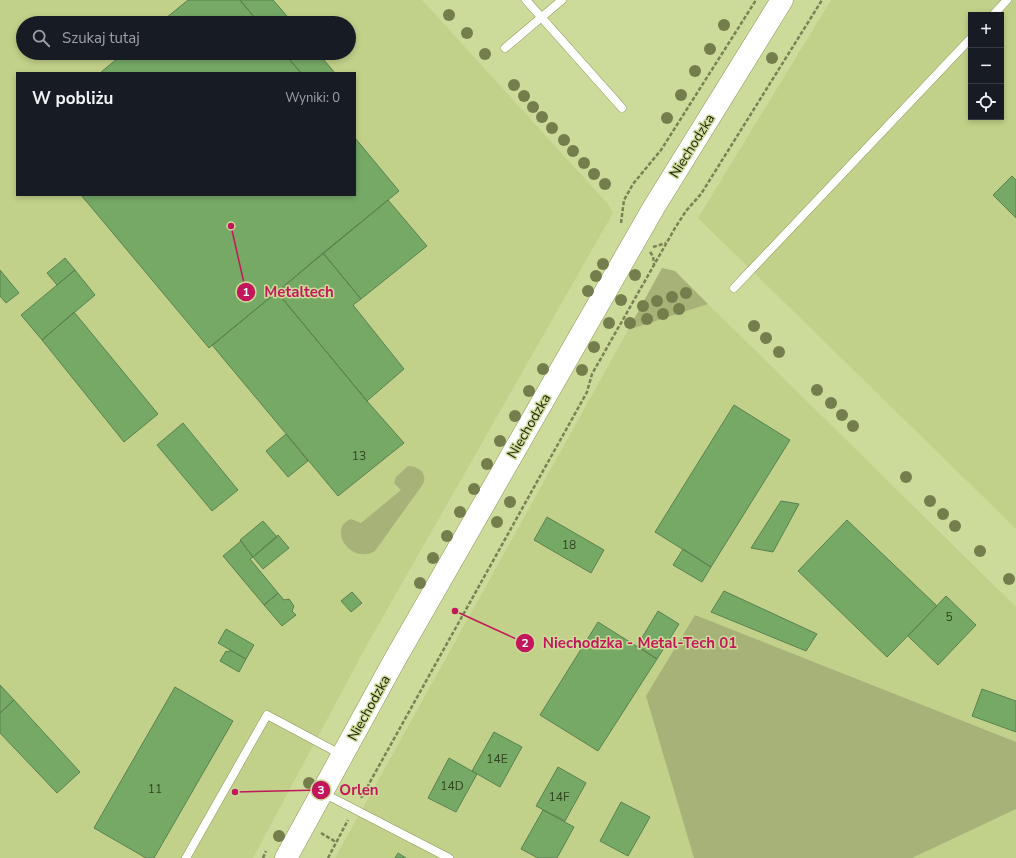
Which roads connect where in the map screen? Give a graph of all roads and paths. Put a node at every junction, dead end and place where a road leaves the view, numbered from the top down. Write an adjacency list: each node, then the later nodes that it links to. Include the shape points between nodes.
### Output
1 (526, 0): 7 (lane)
2 (562, 0): 7 (lane)
3 (782, 0): 14 (street, Niechodzka, via 654,207 394,661)
4 (822, 0): 12 (path, via 701,194 675,228)
5 (1007, 0): 6 (lane)
6 (996, 12)
7 (542, 17): 9 (lane); 10 (lane)
8 (968, 41): 13 (lane)
9 (505, 48)
10 (622, 108)
11 (648, 248): 12 (path)
12 (654, 265): 16 (path, via 592,374 587,392)
13 (734, 288)
14 (343, 755): 15 (street, Niechodzka); 17 (lane, via 267,715)
15 (322, 793): 16 (lane); 18 (street, Niechodzka)
16 (354, 809): 19 (path); 20 (lane)
17 (186, 858)
18 (286, 858)
19 (328, 858)
20 (449, 858)

